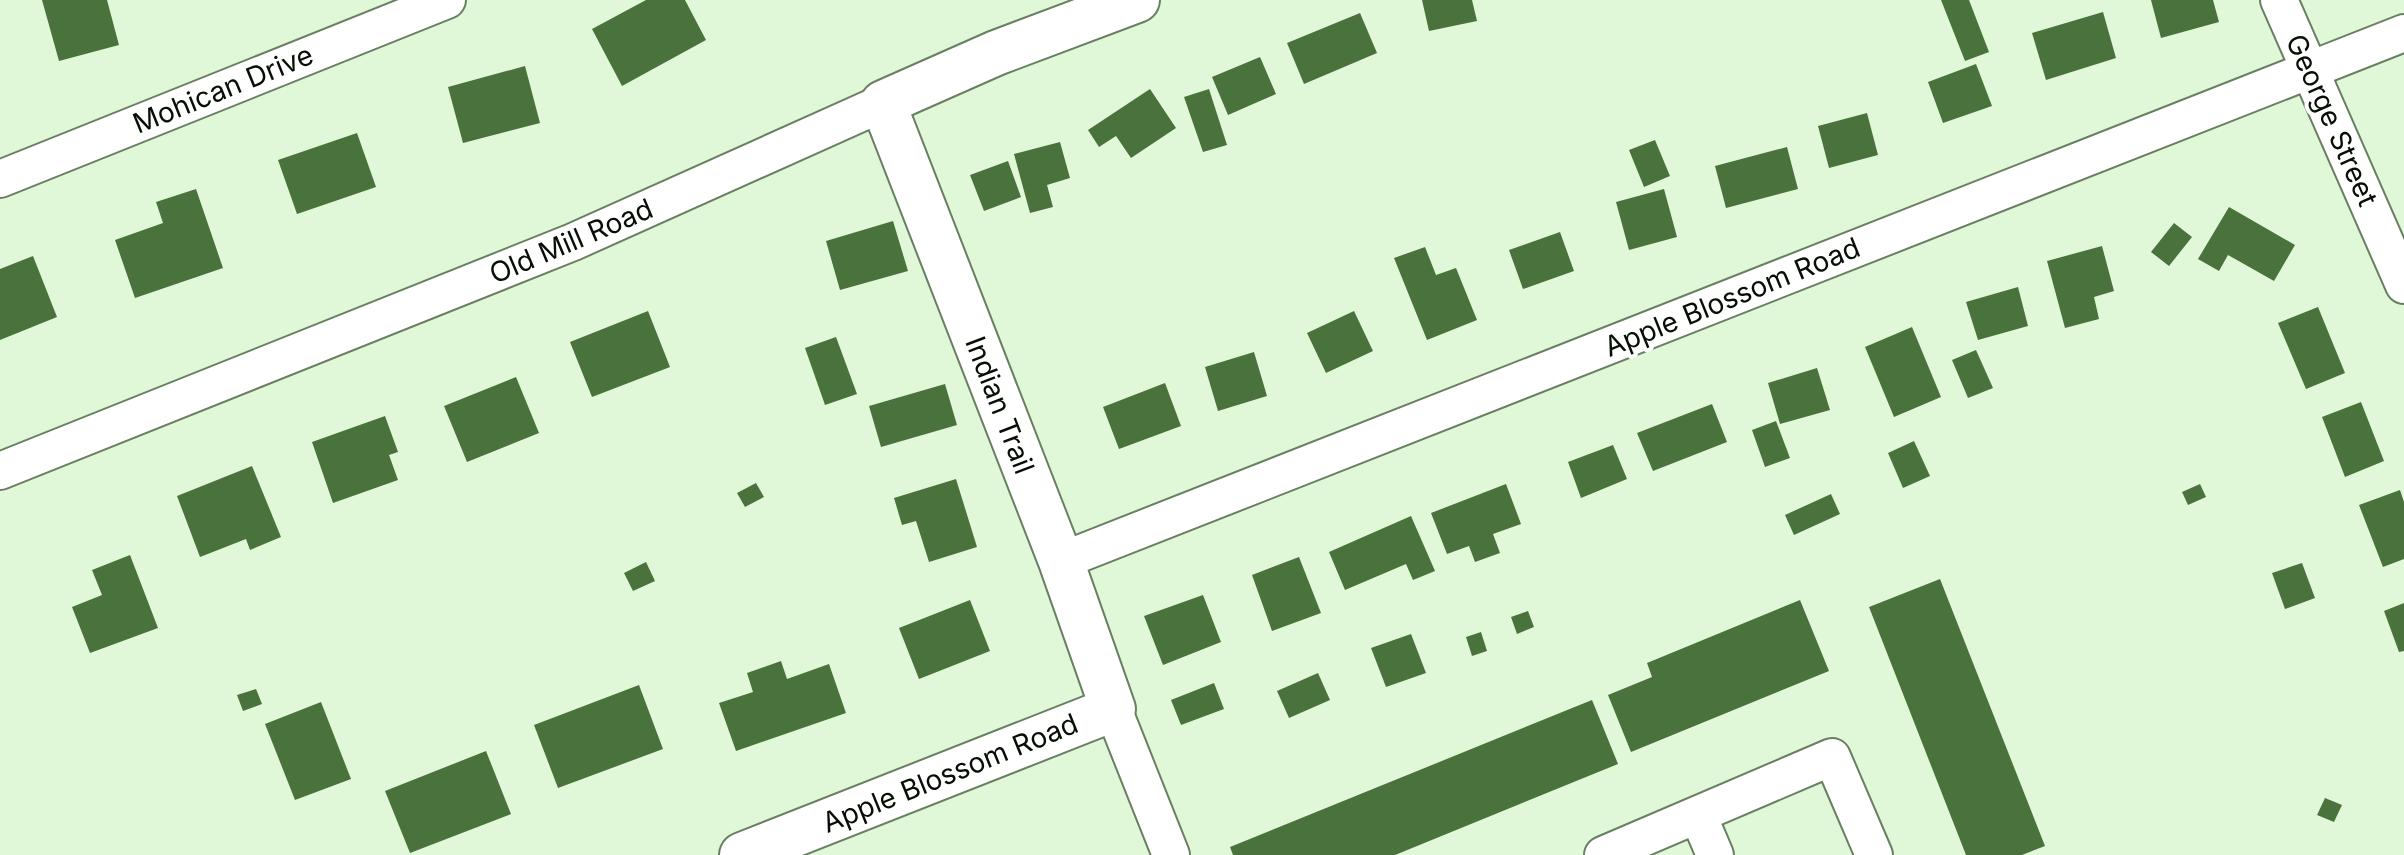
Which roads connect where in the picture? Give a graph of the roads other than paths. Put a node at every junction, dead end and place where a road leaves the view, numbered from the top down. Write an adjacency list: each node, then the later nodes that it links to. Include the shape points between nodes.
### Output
1 (447, 0): 7 (street, Mohican Drive)
2 (1137, 0): 6 (street, Old Mill Road)
3 (2279, 0): 5 (street, George Street)
4 (2404, 33): 5 (street, Apple Blossom Road)
5 (2310, 69): 8 (street, George Street); 10 (street, Apple Blossom Road)
6 (883, 103): 9 (street, Old Mill Road, via 573,242); 10 (street, Indian Trail)
7 (0, 179)
8 (2404, 285)
9 (0, 471)
10 (1061, 561): 11 (street, Indian Trail)
11 (1113, 709): 13 (street, Apple Blossom Road); 14 (street)
12 (1698, 815): 15 (street); 16 (street); 17 (street, via 1832,757)
13 (742, 855)
14 (1171, 855)
15 (1603, 855)
16 (1715, 855)
17 (1874, 855)

